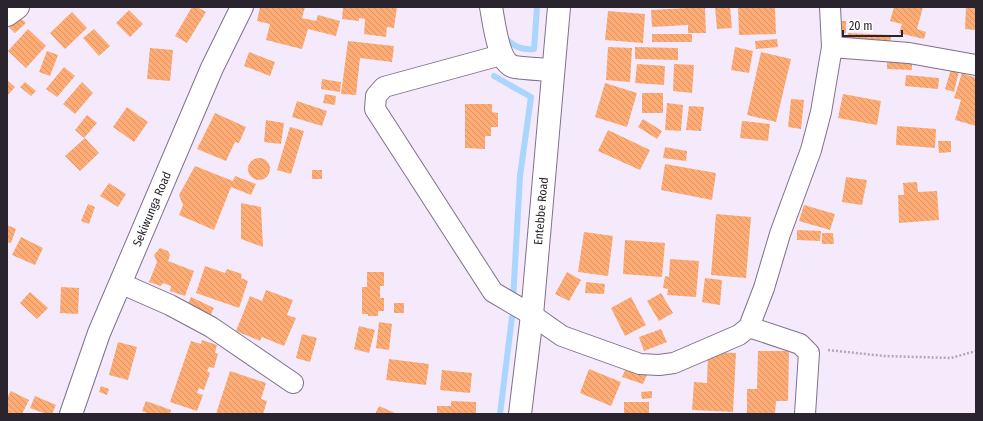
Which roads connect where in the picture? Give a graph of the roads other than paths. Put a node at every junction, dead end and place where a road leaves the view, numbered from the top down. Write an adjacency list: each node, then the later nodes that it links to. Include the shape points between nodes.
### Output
1 (18, 7): 6 (main road)
2 (242, 7): 11 (main road, Sekiwunga Road, via 212,68)
3 (491, 7): 8 (main road)
4 (558, 7): 10 (main road, Entebbe Road)
5 (830, 7): 7 (street)
6 (7, 15)
7 (832, 48): 9 (street, via 909,53); 13 (street, via 821,112 811,150)
8 (502, 55): 10 (main road, via 507,63 514,67); 12 (street, via 384,87 376,96 376,109 493,292)
9 (976, 65)
10 (552, 70): 12 (main road, Entebbe Road)
11 (120, 283): 14 (street, via 211,327); 15 (main road, Sekiwunga Road, via 99,333)
12 (532, 315): 13 (street, via 562,336 640,364 650,365 674,363 739,335); 16 (main road, Entebbe Road)
13 (749, 327): 17 (street, via 805,347 809,353)
14 (293, 383)
15 (71, 414)
16 (520, 414)
17 (805, 414)

